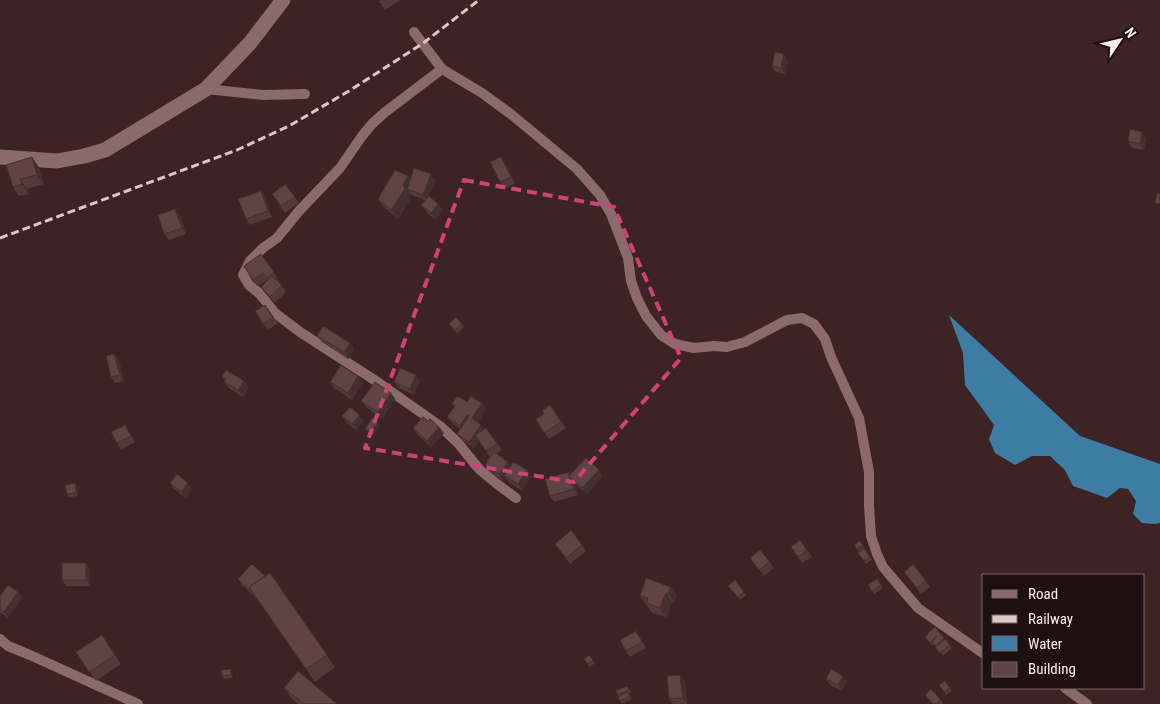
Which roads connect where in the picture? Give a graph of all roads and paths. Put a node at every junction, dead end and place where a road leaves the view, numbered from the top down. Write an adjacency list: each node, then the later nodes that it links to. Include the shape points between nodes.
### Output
1 (283, 0): 4 (street, via 250,43)
2 (414, 32): 3 (street)
3 (442, 69): 7 (street, via 372,124 340,168 277,238 250,261 243,275 275,313 440,426 479,469); 9 (street, via 512,115 577,169 600,195 628,258 637,298 661,335 675,344 694,348 727,347 745,342 787,320 802,318 814,324 825,339 860,418 869,472 871,536 882,567 918,608)
4 (206, 89): 5 (street); 6 (street, via 105,150 57,161)
5 (305, 94)
6 (0, 157)
7 (516, 498)
8 (0, 639): 11 (street, via 8,646)
9 (982, 653)
10 (1066, 689): 12 (street)
11 (138, 704)
12 (1087, 704)

